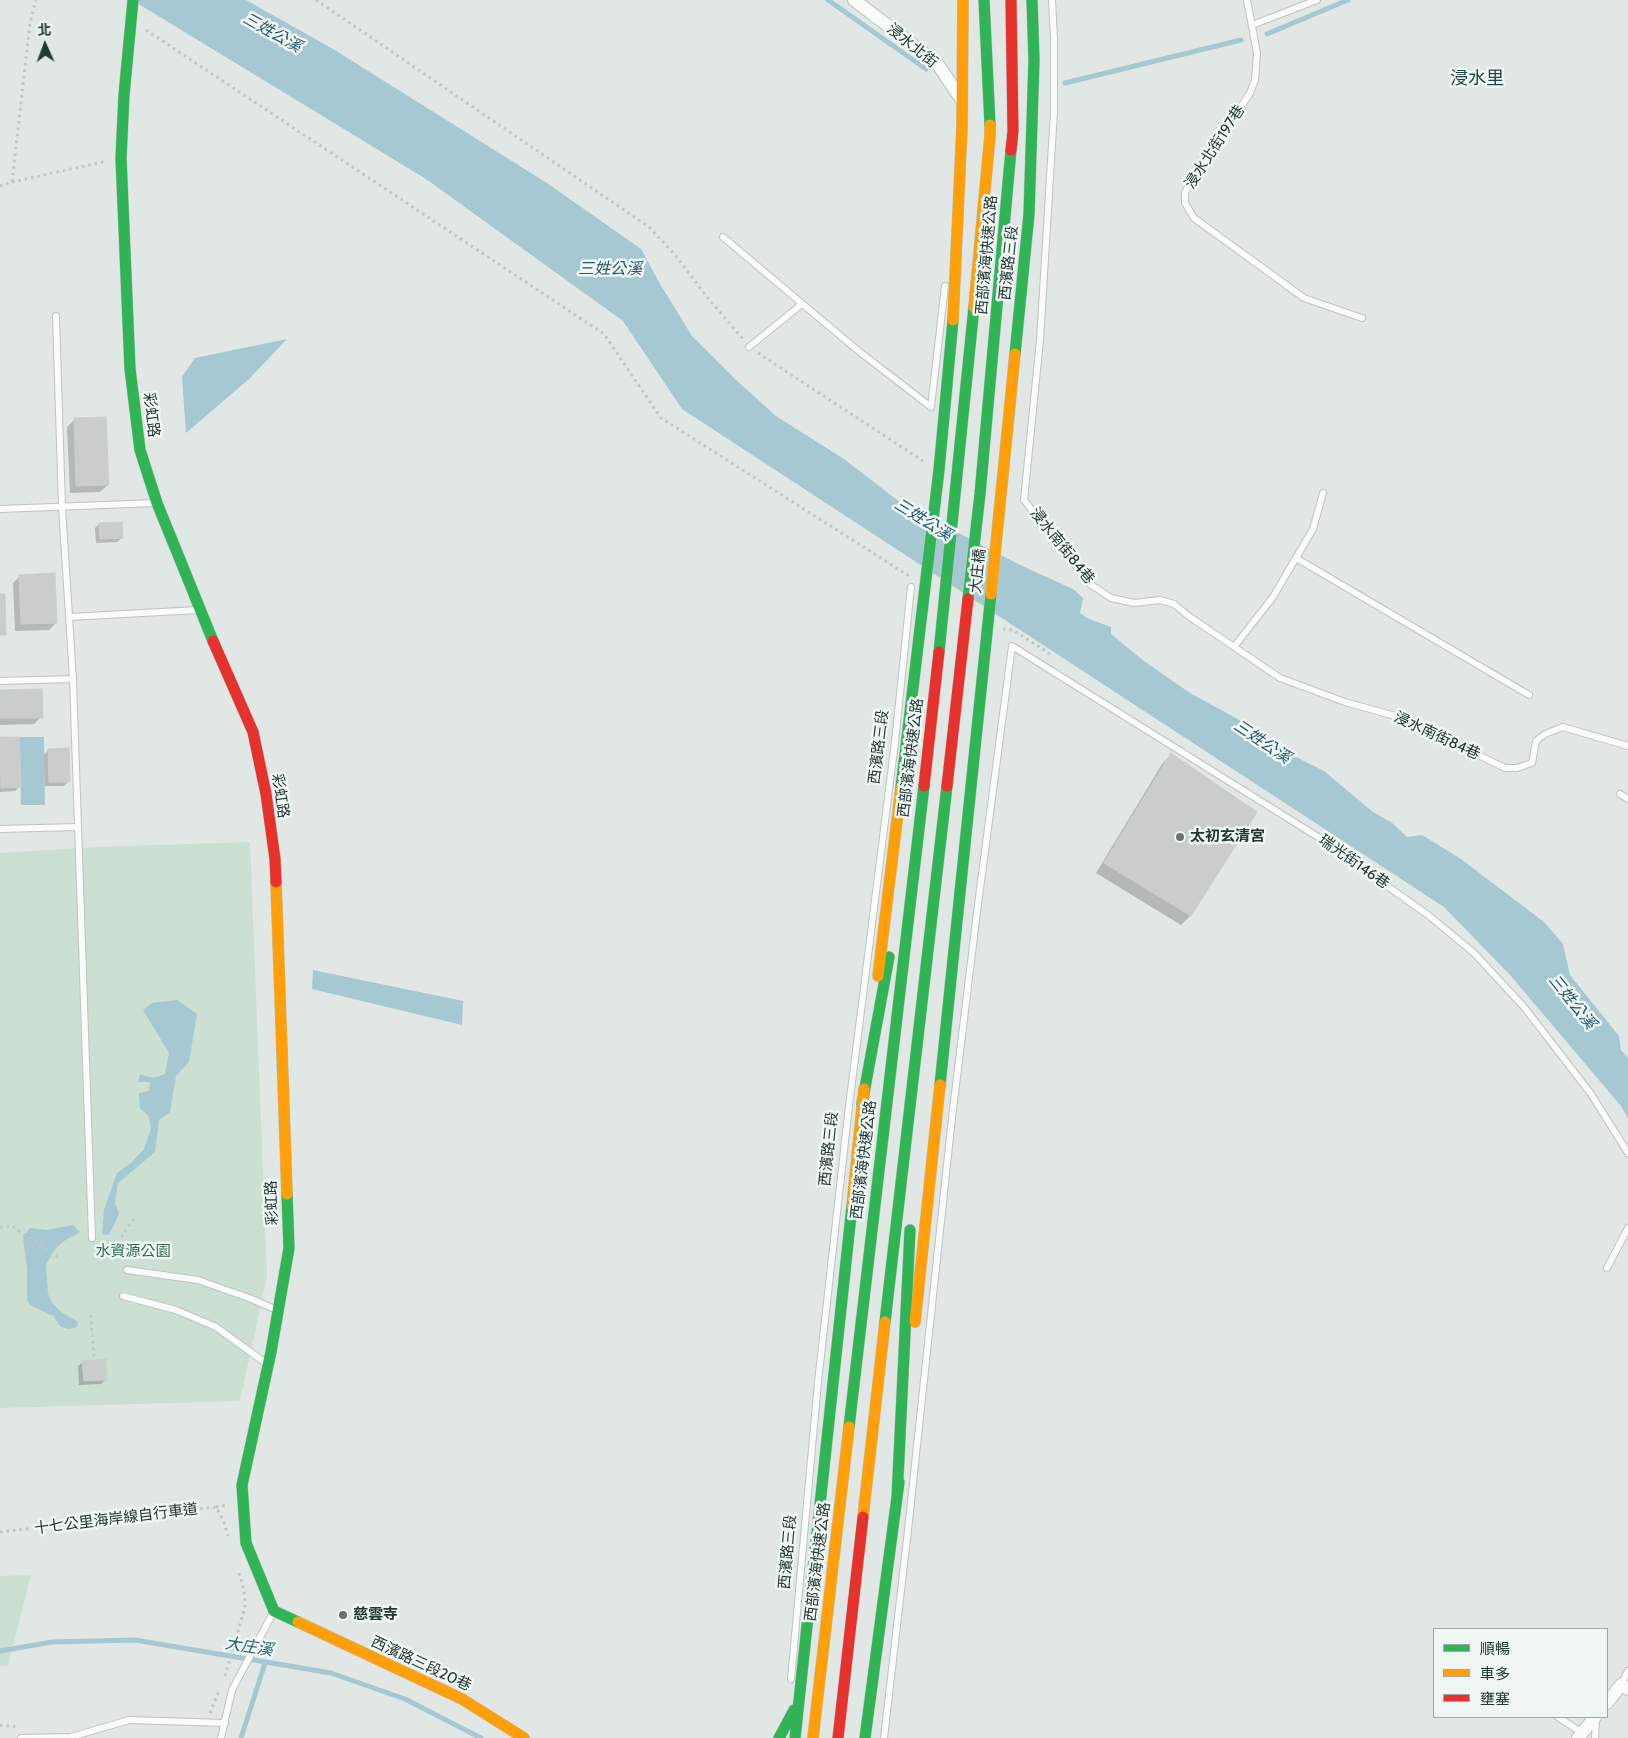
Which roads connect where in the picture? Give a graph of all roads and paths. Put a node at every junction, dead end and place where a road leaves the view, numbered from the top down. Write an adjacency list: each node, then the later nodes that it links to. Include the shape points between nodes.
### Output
1 (133, 0): 12 (main road, 彩虹路)
2 (316, 0): 25 (path, via 648,227 676,256)
3 (854, 0): 14 (street, 浸水北街, via 937,63)
4 (964, 0): 14 (main road)
5 (984, 0): 28 (main road, 西部濱海快速公路, via 990,136)
6 (1011, 0): 32 (main road, 西部濱海快速公路, via 1013,131)
7 (1032, 0): 33 (main road, 西濱路三段, via 1034,60 1029,214)
8 (1052, 0): 39 (lane, 浸水南街84巷, via 1054,112 1040,340 1024,500 1090,584 1111,598 1134,603 1160,600 1174,604)
9 (1247, 0): 13 (lane, 浸水北街197巷)
10 (1317, 0): 13 (lane)
11 (36, 1): 17 (path, via 30,23)
12 (130, 20): 16 (main road, 彩虹路); 36 (path, via 604,334 661,418 910,576)
13 (1252, 25): 24 (lane, 浸水北街197巷, via 1257,53 1255,80 1250,93 1185,192 1185,203 1194,218 1304,298)
14 (962, 100): 15 (main road)
15 (962, 127): 20 (lane, via 954,140); 50 (main road, 西濱路三段, via 952,339 940,470)
16 (121, 158): 17 (path); 29 (main road, 彩虹路, via 130,368 140,450)
17 (12, 182): 18 (path)
18 (0, 186)
19 (723, 237): 22 (lane)
20 (949, 243)
21 (945, 280): 22 (lane, via 931,407)
22 (802, 304): 25 (lane)
23 (56, 316): 30 (lane)
24 (1362, 318)
25 (749, 347): 26 (path)
26 (926, 463)
27 (1323, 493): 34 (lane, via 1313,529)
28 (956, 500): 35 (main road, 大庄橋)
29 (157, 503): 30 (lane); 37 (main road, 彩虹路)
30 (62, 507): 31 (lane); 38 (lane)
31 (0, 509)
32 (978, 511): 49 (main road, 大庄橋)
33 (998, 529): 67 (main road, 大庄橋)
34 (1296, 558): 39 (lane, via 1273,597); 42 (lane)
35 (947, 586): 44 (main road, 西部濱海快速公路)
36 (911, 587): 73 (lane, 西濱路三段, via 818,1382)
37 (200, 610): 38 (lane); 63 (main road, 彩虹路, via 253,732 266,794 274,859 289,1248)
38 (69, 617): 40 (lane)
39 (1234, 647): 43 (lane, 浸水南街84巷, via 1280,678 1345,702 1402,718 1504,768 1532,763 1536,741 1563,727)
40 (73, 679): 41 (lane); 47 (lane)
41 (0, 682)
42 (1529, 695)
43 (1628, 746)
44 (927, 747): 50 (main road); 89 (main road, 西部濱海快速公路)
45 (1620, 794): 46 (lane)
46 (1628, 798)
47 (77, 827): 48 (lane); 57 (lane)
48 (0, 829)
49 (920, 1018): 52 (main road); 90 (main road)
50 (862, 1104): 76 (main road, 西濱路三段)
51 (1628, 1153): 92 (lane, 瑞光街146巷, via 1591,1094 1524,1007 1466,946 1318,837 1012,646 952,1118)
52 (912, 1195)
53 (911, 1214): 67 (main road)
54 (135, 1217): 58 (path)
55 (0, 1227): 59 (path, via 12,1226)
56 (1628, 1228): 60 (lane)
57 (92, 1238)
58 (114, 1248)
59 (57, 1257)
60 (1607, 1268)
61 (127, 1270): 63 (lane, via 198,1280)
62 (123, 1296): 66 (lane, via 176,1310 216,1327)
63 (279, 1311): 66 (main road, 彩虹路)
64 (91, 1316): 65 (path)
65 (94, 1357)
66 (269, 1364): 71 (main road, 彩虹路, via 242,1485 246,1542)
67 (897, 1498): 91 (main road)
68 (0, 1532): 69 (path, 十七公里海岸線自行車道, via 216,1507)
69 (229, 1539)
70 (236, 1564): 77 (path, via 244,1590 245,1607 225,1677)
71 (274, 1611): 81 (lane, via 232,1690); 85 (main road, 西濱路三段20巷, via 462,1699)
72 (1628, 1670): 74 (lane)
73 (791, 1686)
74 (1625, 1687): 75 (street)
75 (1608, 1702)
76 (794, 1704): 86 (lane); 87 (main road); 88 (main road, 西濱路三段)
77 (209, 1716)
78 (1559, 1718): 82 (lane)
79 (1595, 1718): 82 (street)
80 (1596, 1718): 93 (lane)
81 (225, 1723): 83 (lane, via 129,1720 71,1737); 84 (lane)
82 (1580, 1735)
83 (21, 1738)
84 (221, 1738)
85 (524, 1738)
86 (770, 1738)
87 (778, 1738)
88 (794, 1738)
89 (813, 1738)
90 (838, 1738)
91 (865, 1738)
92 (884, 1738)
93 (1595, 1738)

